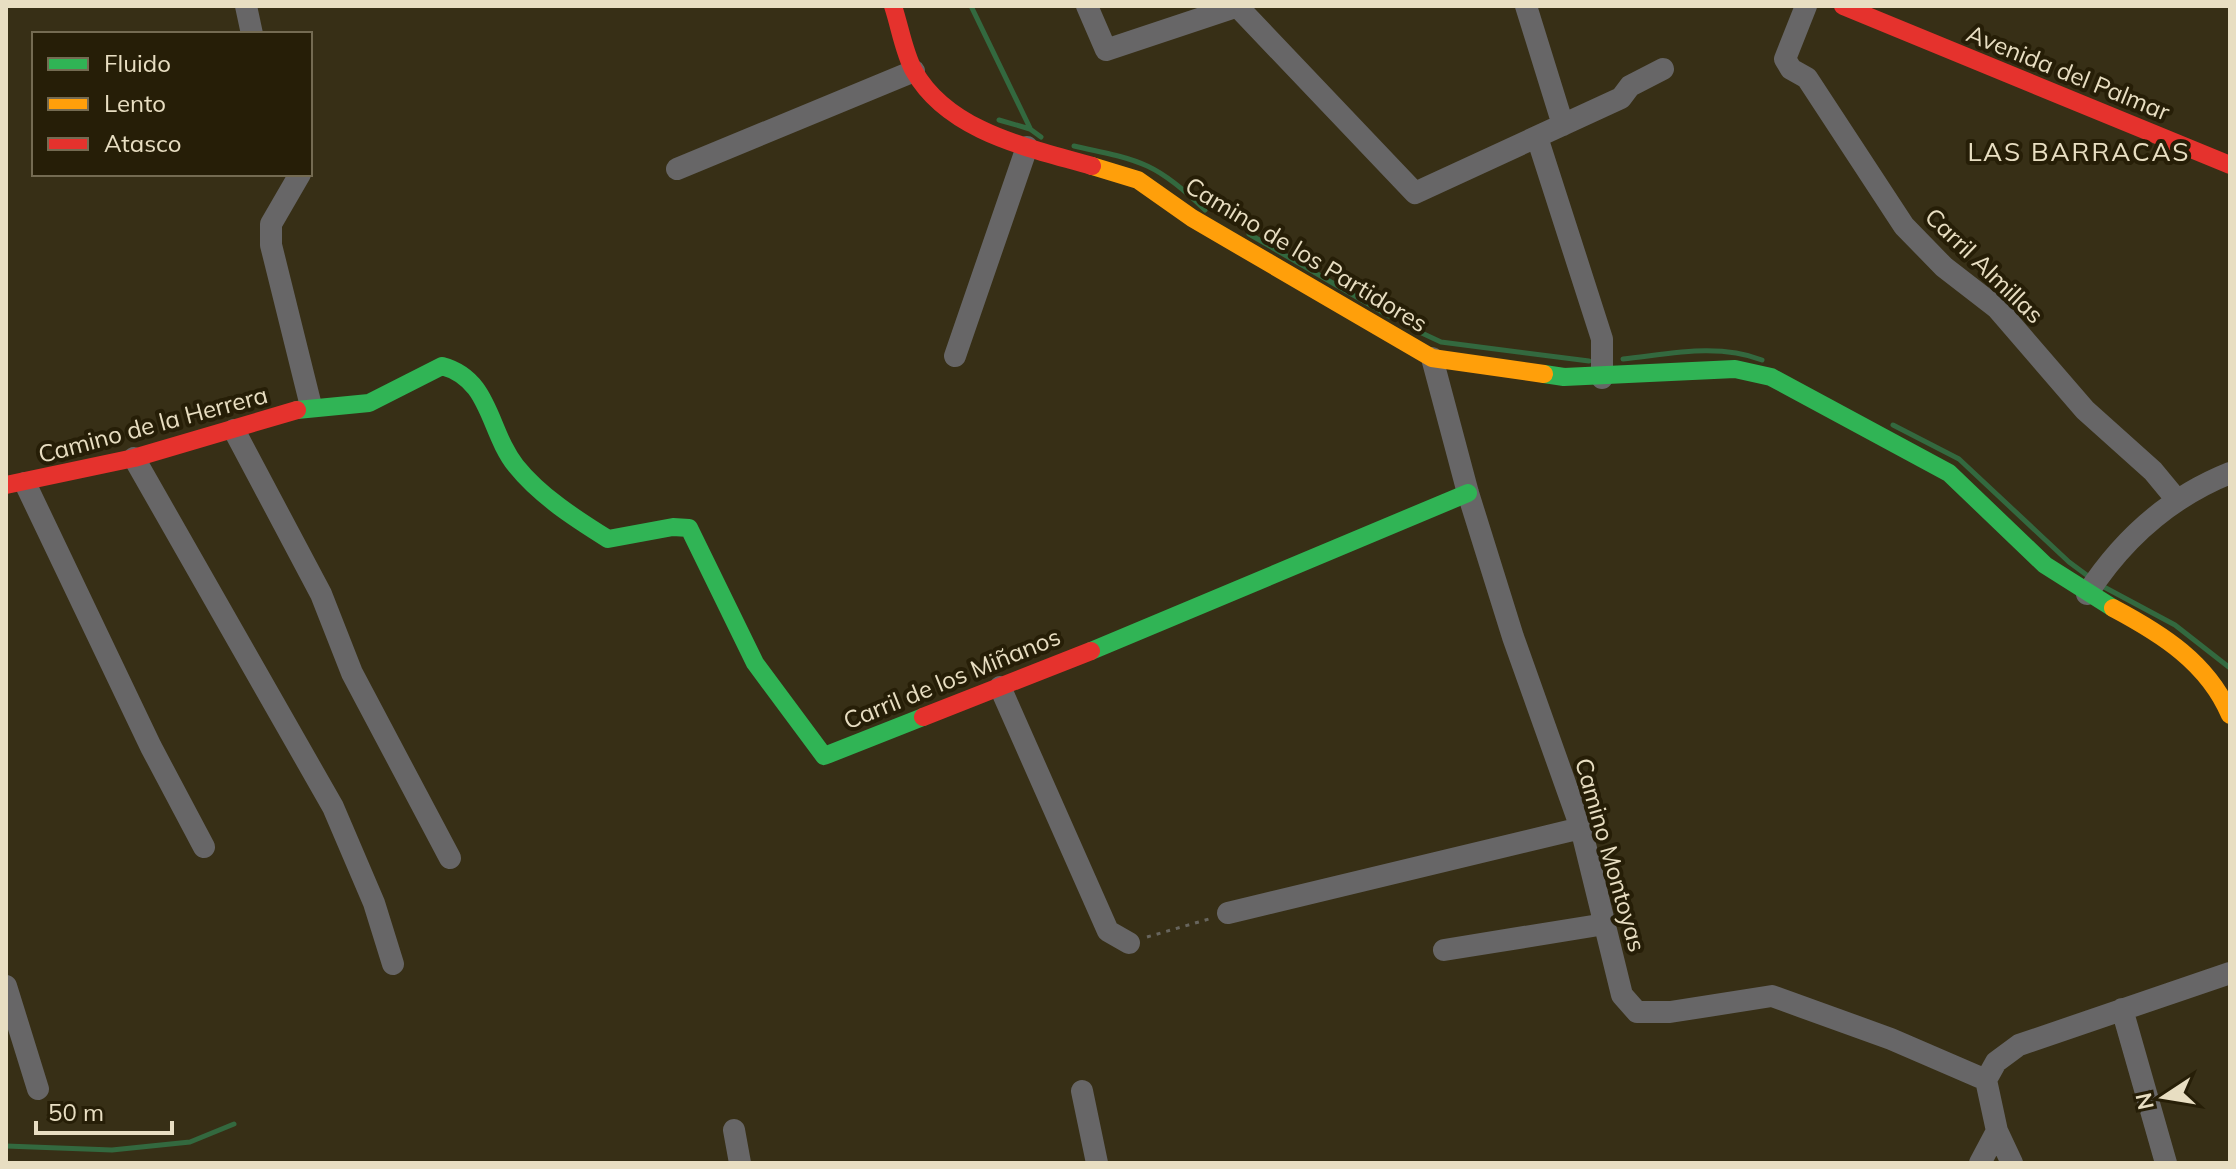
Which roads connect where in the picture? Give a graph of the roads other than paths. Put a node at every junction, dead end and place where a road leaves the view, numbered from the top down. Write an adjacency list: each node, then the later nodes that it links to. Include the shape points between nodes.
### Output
1 (246, 6): 8 (street)
2 (893, 6): 10 (street, Camino de los Partidores)
3 (1087, 6): 4 (street, via 1106,50)
4 (1238, 6): 12 (street, via 1415,193)
5 (1526, 6): 11 (street)
6 (1806, 6): 26 (street, Carril Almillas, via 1785,59 1807,78 1904,226 1944,267 1997,308 2085,410)
7 (1843, 6): 14 (street, Avenida del Palmar)
8 (252, 32)
9 (1663, 69): 11 (street, via 1630,86 1621,98)
10 (914, 71): 13 (street, Camino de los Partidores, via 937,100 965,122); 15 (street)
11 (1563, 125): 12 (street)
12 (1537, 137): 19 (street, via 1602,339)
13 (1027, 147): 17 (street); 18 (street, Camino de los Partidores, via 1138,180 1192,218)
14 (2230, 165)
15 (677, 169)
16 (299, 176): 20 (street, via 271,224 271,245)
17 (955, 356)
18 (1432, 358): 19 (street, Camino de los Partidores); 25 (street, Camino Montoyas)
19 (1602, 378): 27 (street, Camino de los Partidores, via 1715,369 1771,377 1949,473 2045,565)
20 (311, 406): 21 (street, Camino de la Herrera); 28 (street, Carril de los Miñanos, via 369,403 442,366 466,375 514,463 561,510 608,539 689,528 755,663 824,756)
21 (234, 430): 22 (street, Camino de la Herrera); 32 (street, via 321,594 352,673)
22 (134, 458): 24 (street, Camino de la Herrera); 37 (street, via 333,807 374,903)
23 (2230, 473): 26 (street)
24 (15, 484): 31 (street)
25 (1468, 493): 28 (street, Carril de los Miñanos); 30 (street, Camino Montoyas)
26 (2177, 500): 27 (street, via 2106,564)
27 (2087, 594): 29 (street, Camino de los Partidores, via 2147,626 2198,664 2220,691)
28 (1000, 687): 35 (street, via 1108,931)
29 (2230, 715)
30 (1581, 828): 33 (street); 34 (street, Camino Montoyas)
31 (204, 847)
32 (450, 858)
33 (1228, 913)
34 (1605, 924): 36 (street); 41 (street, Camino Montoyas, via 1622,995 1637,1012 1772,996)
35 (1129, 943)
36 (1444, 950)
37 (393, 964)
38 (2230, 973): 40 (street)
39 (6, 986): 42 (street)
40 (2122, 1009): 41 (street, via 2019,1045 1996,1062); 50 (street)
41 (1986, 1080): 45 (street)
42 (38, 1089)
43 (1082, 1091): 47 (street)
44 (734, 1130): 46 (street)
45 (1997, 1131): 48 (street); 49 (street)
46 (740, 1163)
47 (1097, 1163)
48 (1980, 1163)
49 (2012, 1163)
50 (2166, 1163)

